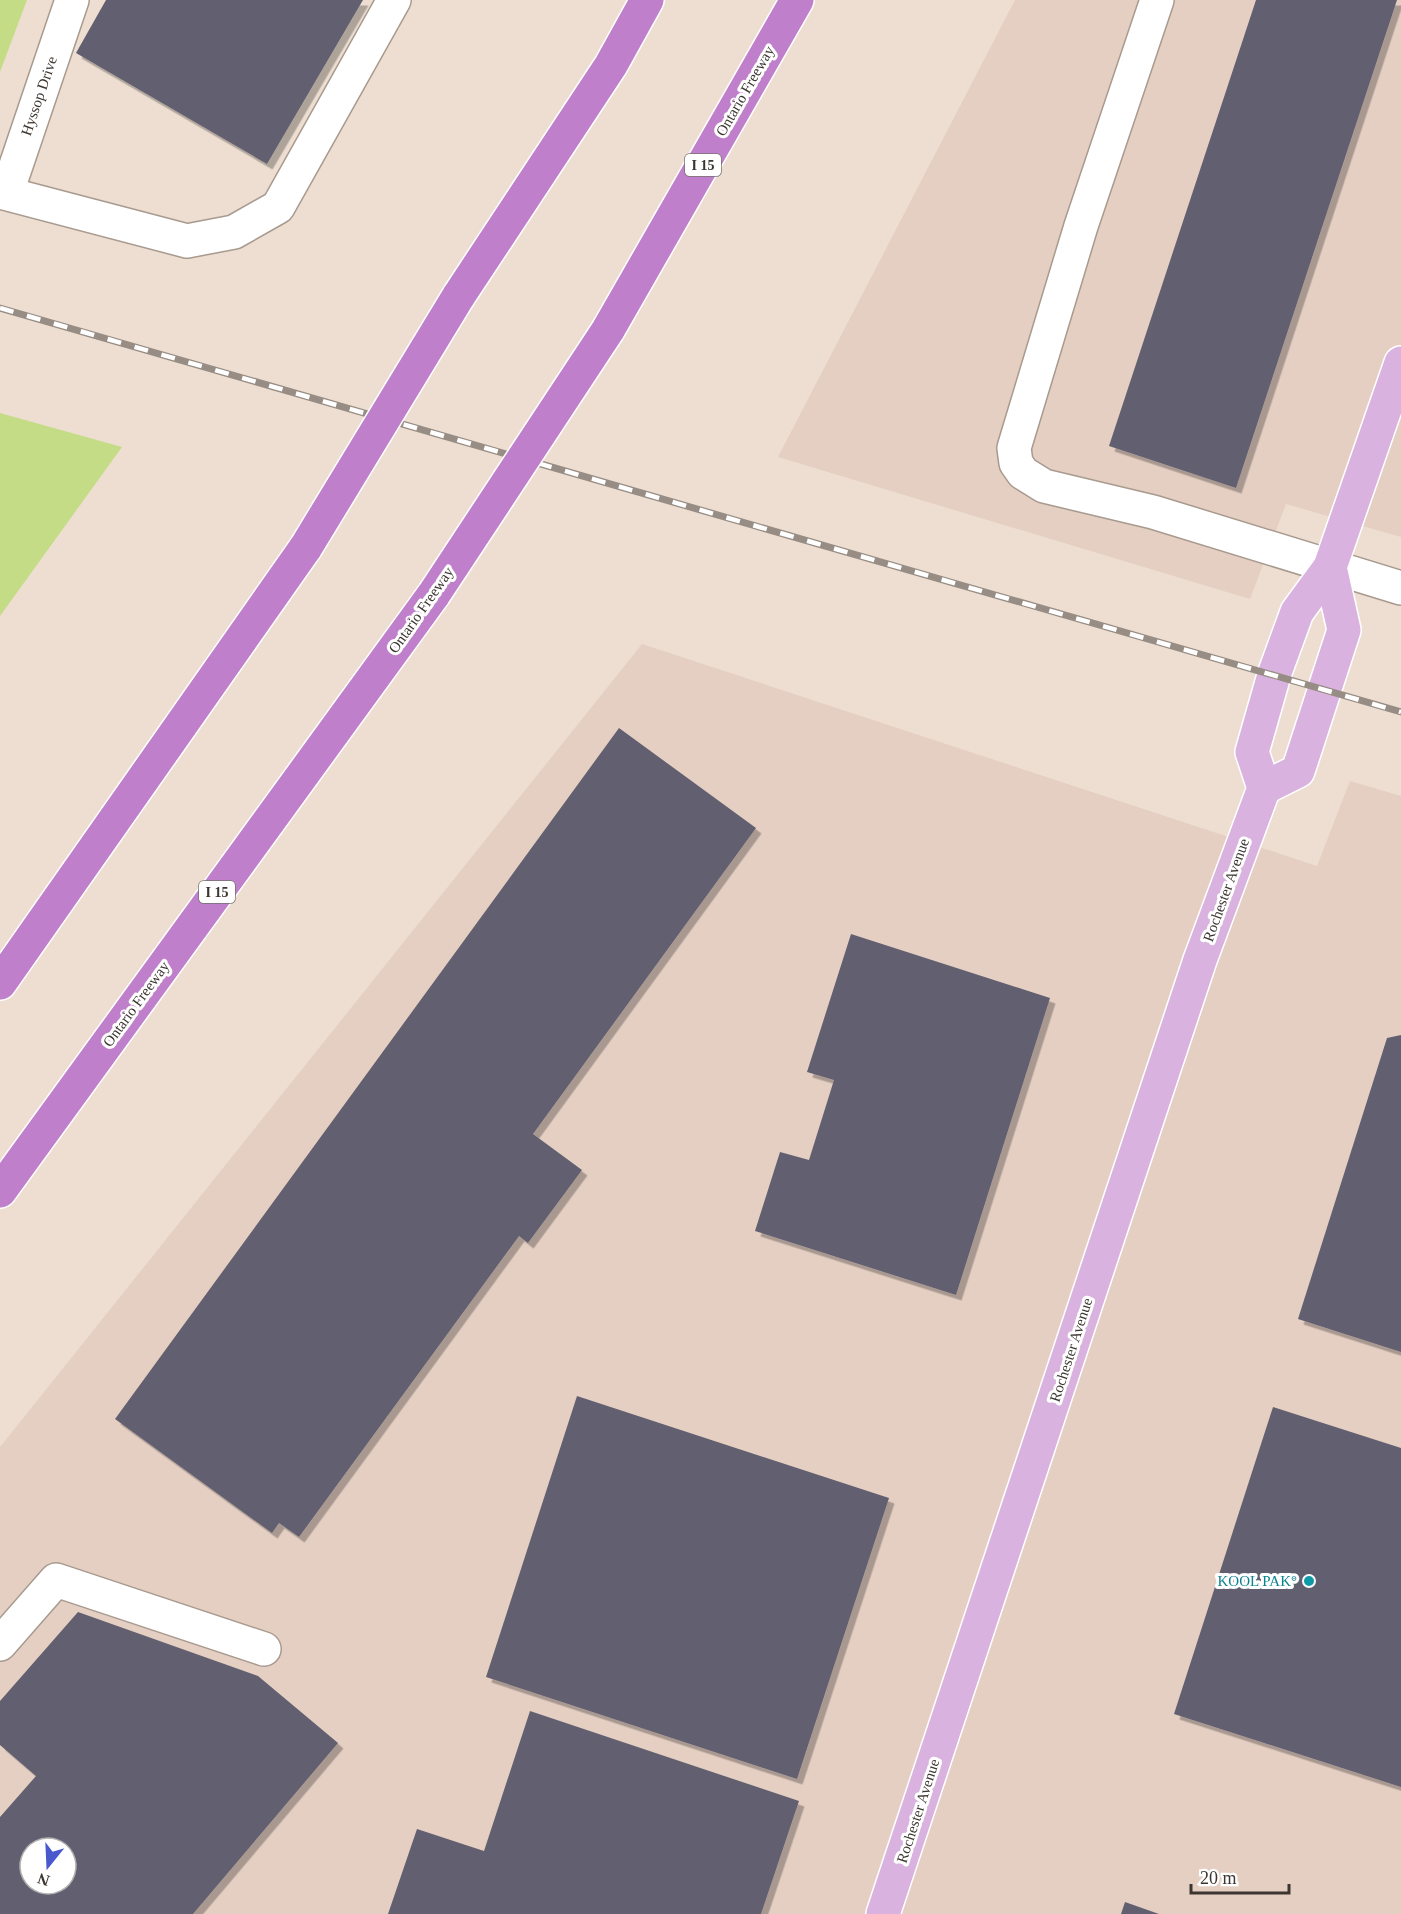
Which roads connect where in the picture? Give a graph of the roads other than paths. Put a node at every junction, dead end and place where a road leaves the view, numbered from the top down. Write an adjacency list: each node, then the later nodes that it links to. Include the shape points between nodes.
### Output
1 (72, 0): 6 (street, Hyssop Drive)
2 (394, 0): 6 (street, via 278,207 234,232 187,242)
3 (647, 0): 11 (highway, bridge, via 611,65 458,297 306,547)
4 (797, 0): 12 (highway, Ontario Freeway / I 15, bridge, via 608,330 434,594)
5 (1156, 0): 8 (street, via 1081,226 1014,448 1016,463 1044,486 1153,512)
6 (3, 192)
7 (1401, 363): 8 (main road)
8 (1330, 567): 9 (street); 10 (main road, via 1297,612 1274,675 1252,752); 10 (main road, via 1344,630 1298,771)
9 (1401, 588)
10 (1264, 788): 15 (main road, Rochester Avenue, via 1200,960)
11 (0, 983)
12 (0, 1191)
13 (0, 1644): 14 (street, via 56,1580)
14 (264, 1649)
15 (884, 1914)

